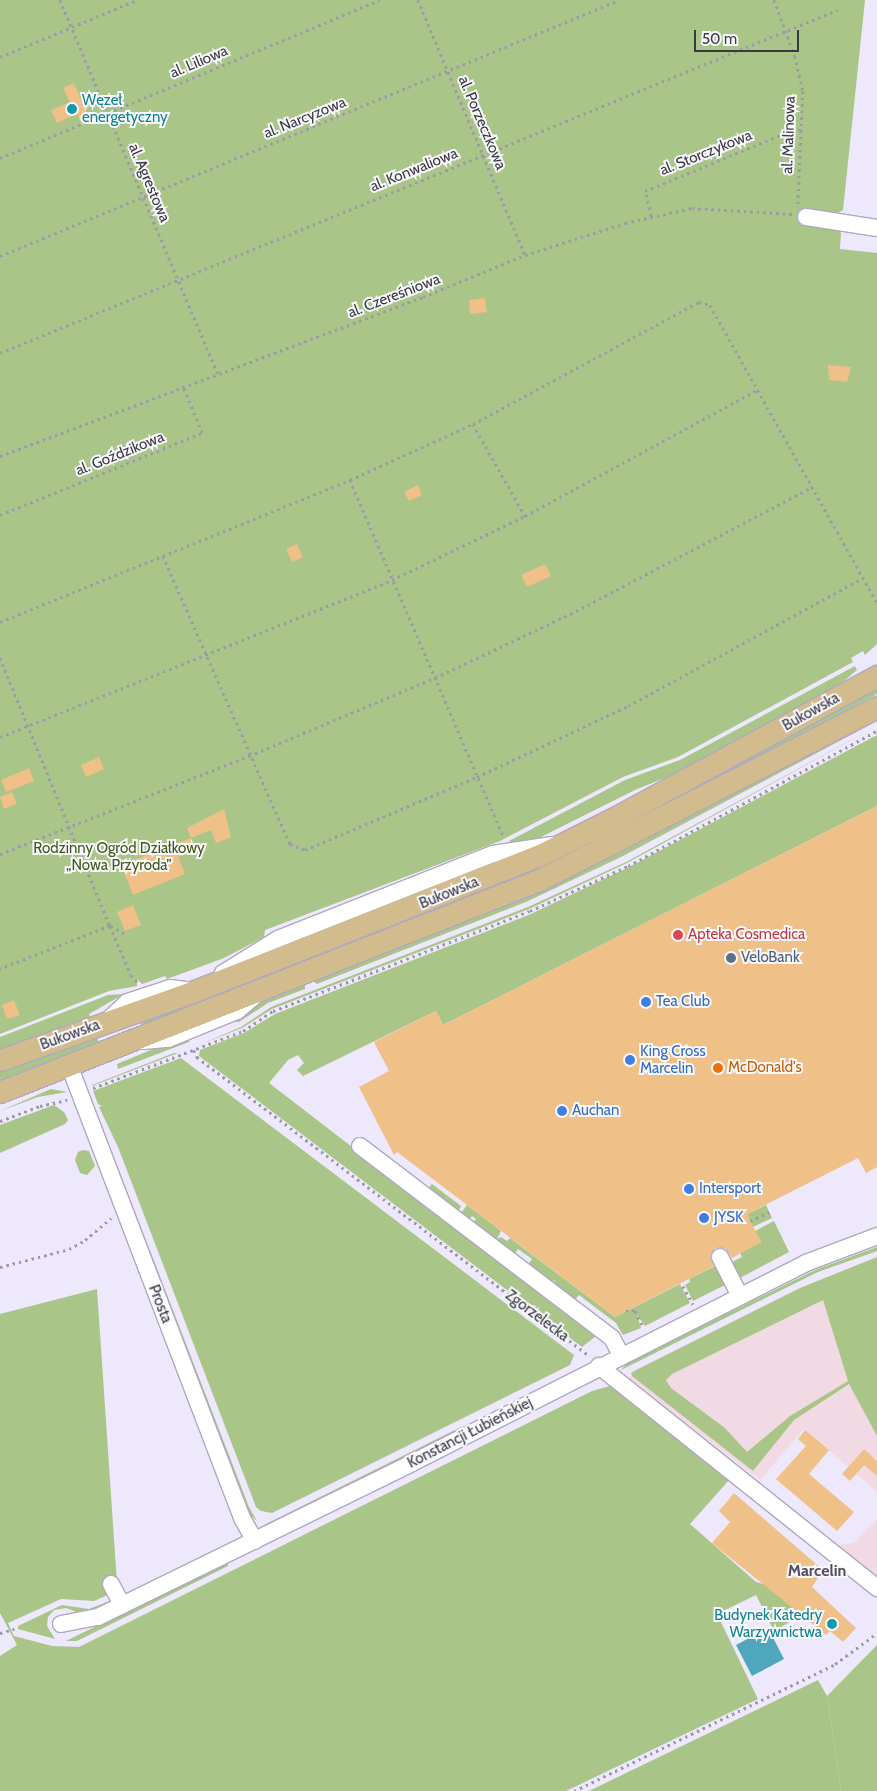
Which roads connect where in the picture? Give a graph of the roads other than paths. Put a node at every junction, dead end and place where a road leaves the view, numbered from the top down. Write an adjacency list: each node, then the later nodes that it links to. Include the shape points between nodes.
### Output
1 (801, 216): 2 (street)
2 (877, 228)
3 (877, 676): 5 (main road, Bukowska, via 562,844 473,884 192,992)
4 (877, 706): 6 (main road, Bukowska, via 539,880)
5 (0, 1060)
6 (69, 1065): 7 (main road, Bukowska); 14 (street, Prosta, via 240,1511)
7 (0, 1092)
8 (360, 1146): 12 (street, via 612,1338)
9 (877, 1236): 11 (street, Konstancji Łubieńskiej, via 821,1256)
10 (720, 1258): 11 (street)
11 (740, 1296): 12 (street, Konstancji Łubieńskiej)
12 (621, 1355): 13 (street, Konstancji Łubieńskiej)
13 (599, 1366): 14 (street, Konstancji Łubieńskiej); 16 (street)
14 (255, 1541): 17 (street, Konstancji Łubieńskiej)
15 (111, 1584): 17 (street)
16 (877, 1588)
17 (122, 1605): 18 (street, Konstancji Łubieńskiej, via 98,1617)
18 (61, 1624)

